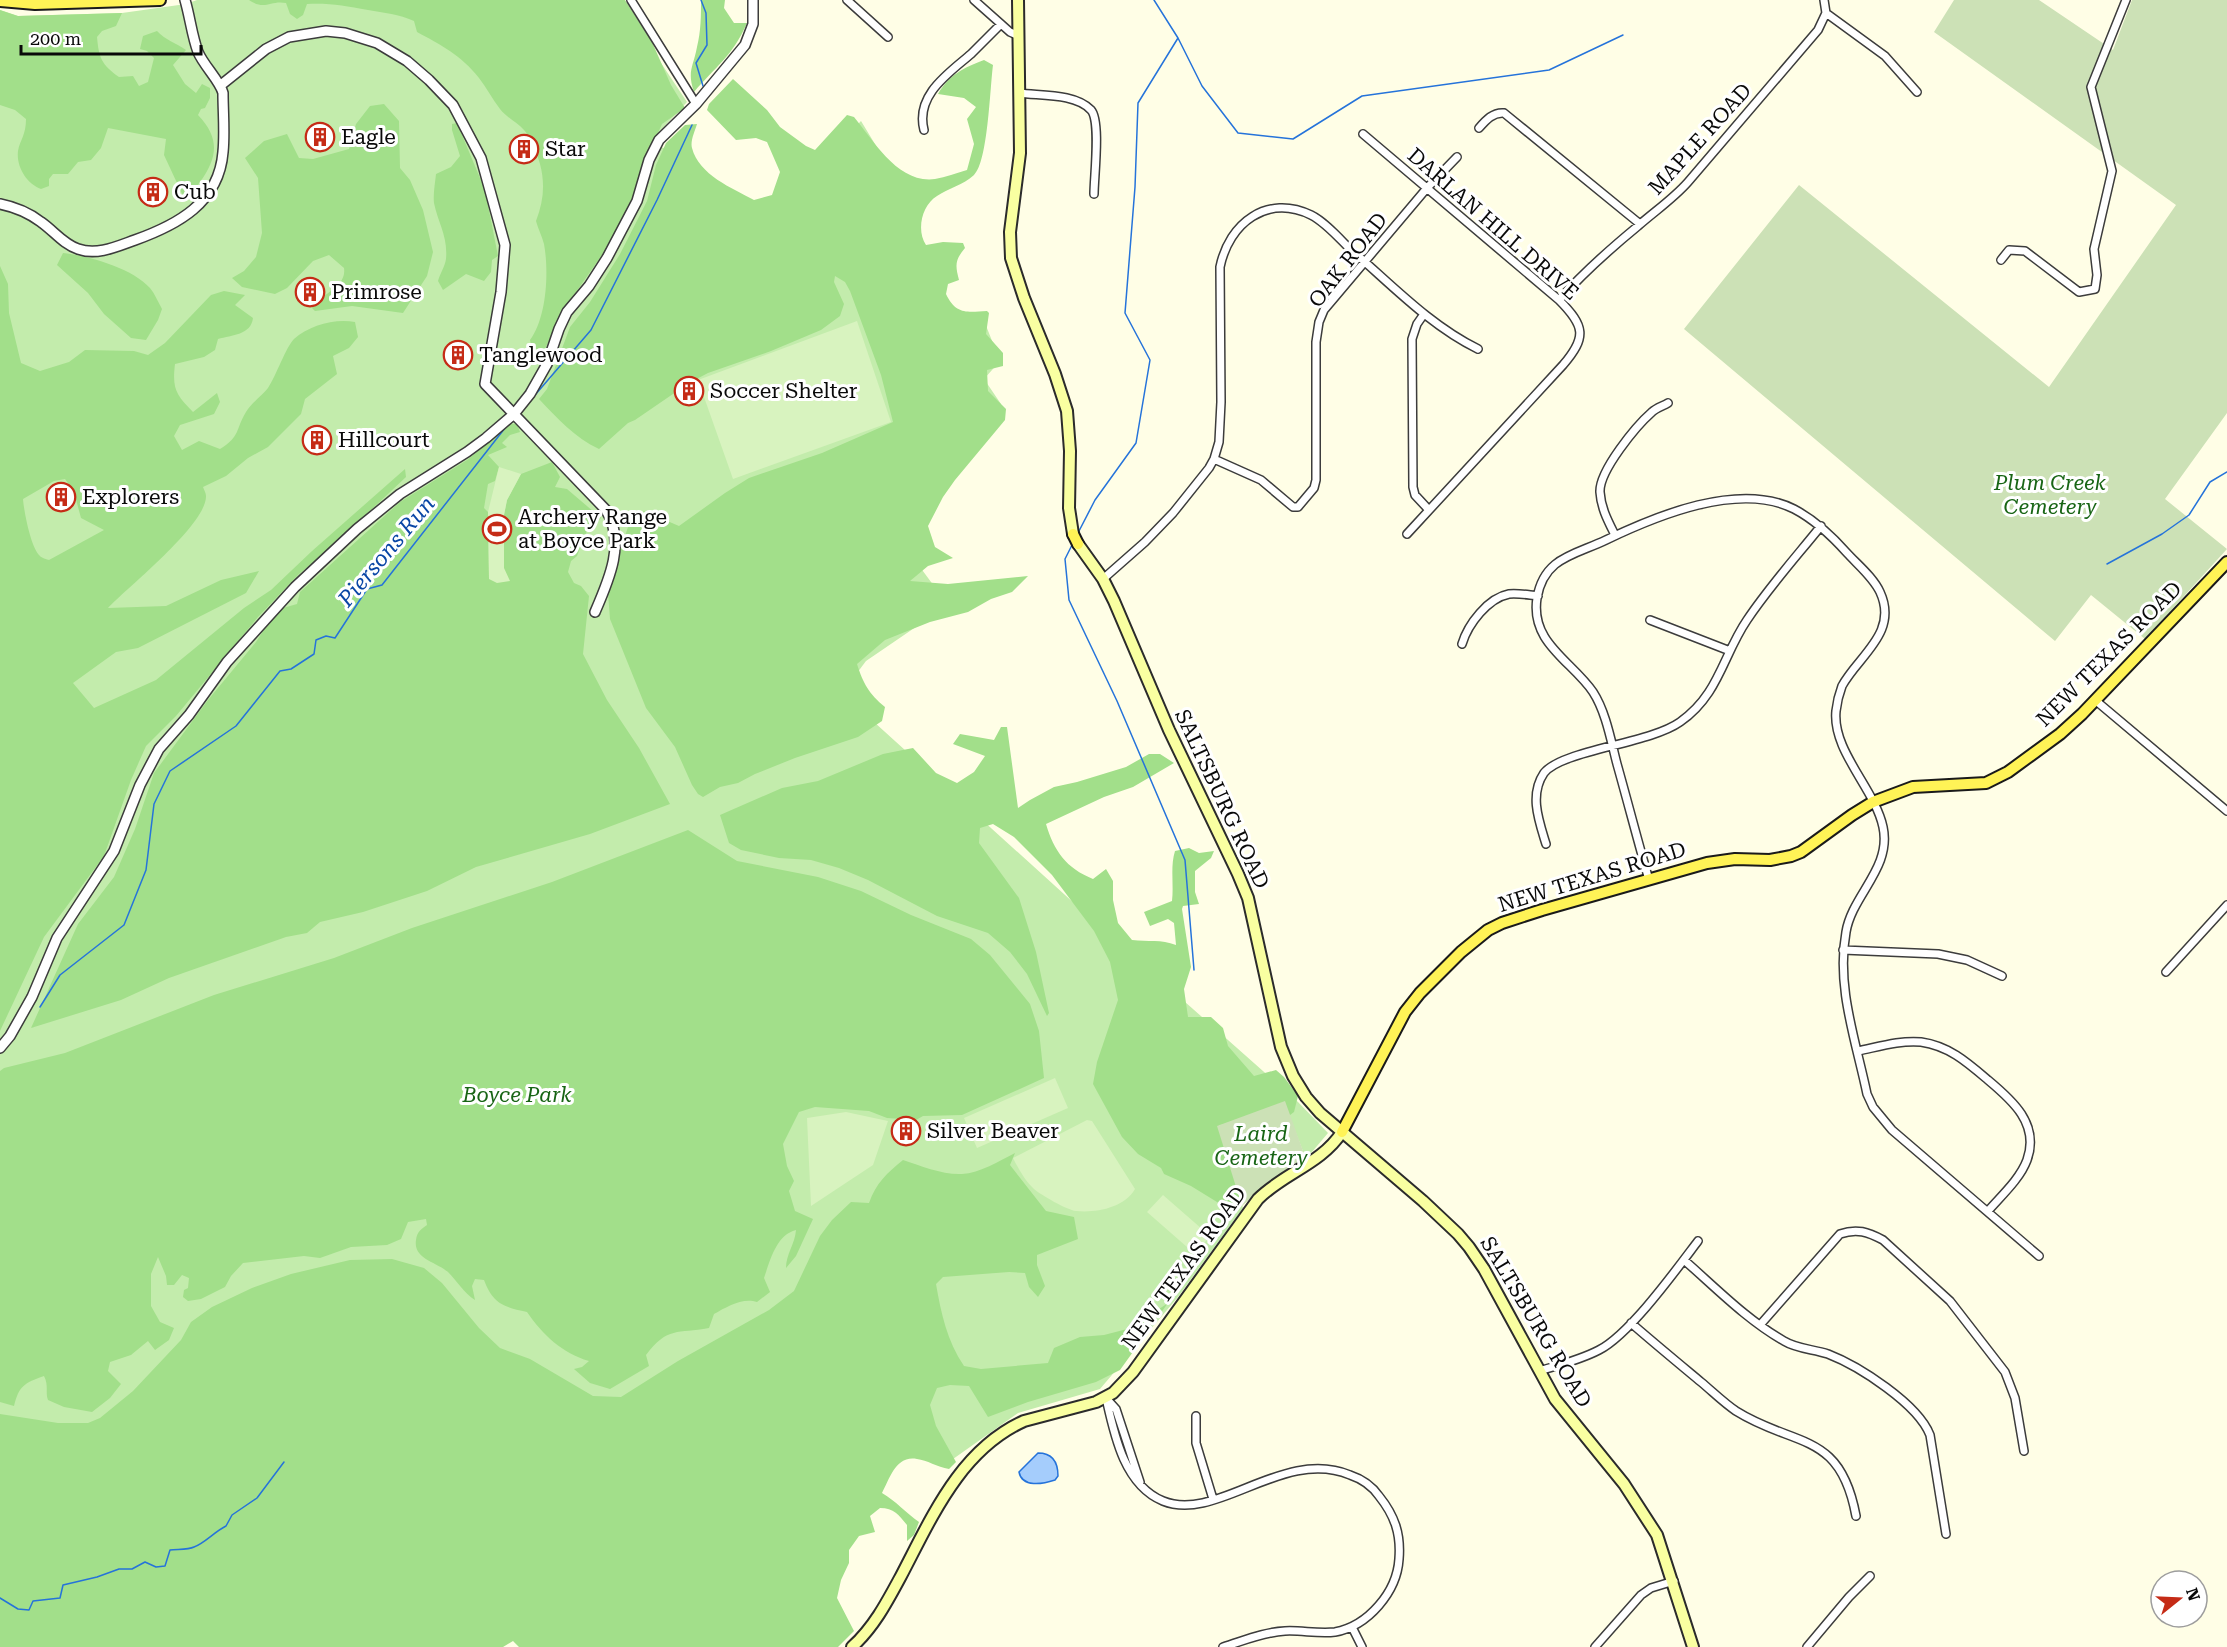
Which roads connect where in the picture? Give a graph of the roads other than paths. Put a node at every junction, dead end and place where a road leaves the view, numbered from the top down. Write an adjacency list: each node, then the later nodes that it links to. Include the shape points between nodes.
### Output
1 (160, 0): 10 (main road, via 35,4)
2 (185, 0): 15 (street, via 198,52)
3 (631, 0): 18 (street)
4 (753, 0): 18 (street, via 753,24 745,45)
5 (847, 0): 14 (street)
6 (974, 0): 12 (street)
7 (1018, 0): 13 (main road, SALTSBURG ROAD)
8 (1824, 0): 11 (street)
9 (2126, 0): 27 (street, via 2091,87 2112,171 2094,249 2095,289 2079,292 2025,251 2009,250)
10 (0, 1)
11 (1826, 13): 16 (street, via 1885,56); 26 (street, MAPLE ROAD, via 1818,30 1688,182)
12 (1001, 24): 13 (street); 20 (street, via 942,78 923,111)
13 (1019, 36): 17 (main road, SALTSBURG ROAD)
14 (888, 37)
15 (221, 85): 25 (street, via 223,154 219,171 200,204 178,222 120,246 89,251 77,249 13,206); 33 (street, via 266,49 289,37 326,31 377,43 407,61 453,105 481,158 505,244 485,384)
16 (1917, 92)
17 (1019, 93): 24 (street, via 1066,98 1091,110 1096,132); 40 (main road, SALTSBURG ROAD, via 1020,153 1010,232 1011,258 1067,411 1069,508 1076,539)
18 (696, 104): 33 (street, via 653,149 634,208 589,286 567,312 541,378)
19 (1479, 128): 26 (street, via 1490,116 1504,113)
20 (924, 130)
21 (1363, 134): 23 (street, DARLAN HILL DRIVE)
22 (1457, 157): 23 (street, OAK ROAD)
23 (1427, 188): 28 (street, OAK ROAD); 29 (street, DARLAN HILL DRIVE)
24 (1094, 194)
25 (0, 204)
26 (1640, 224): 29 (street, MAPLE ROAD)
27 (2001, 260)
28 (1365, 262): 30 (street); 34 (street, OAK ROAD, via 1337,292 1319,322 1314,488 1298,507 1293,507 1261,480); 34 (street, via 1314,216 1285,208 1264,211 1232,235 1220,267 1221,402)
29 (1559, 300): 35 (street, DARLAN HILL DRIVE, via 1578,325 1576,350)
30 (1424, 314): 31 (street); 35 (street, via 1413,339 1412,468 1414,492)
31 (1478, 349)
32 (1668, 403): 38 (street, via 1652,412 1602,477 1604,513)
33 (514, 414): 42 (street, via 612,520 616,546); 56 (street, via 357,529 295,587 227,662 159,749 114,851 57,938 32,997)
34 (1214, 459): 40 (street, via 1173,513)
35 (1428, 509): 37 (street, DARLAN HILL DRIVE)
36 (1821, 526): 38 (street, via 1773,502 1724,499 1640,523); 45 (street, via 1748,619); 48 (street, via 1874,583 1881,597 1884,615 1880,634 1844,684 1835,719 1846,751)
37 (1407, 534)
38 (1615, 535): 41 (street, via 1570,553 1544,578)
39 (2227, 562): 46 (main road, NEW TEXAS ROAD)
40 (1103, 579): 58 (main road, SALTSBURG ROAD, via 1248,898 1281,1047 1293,1076 1306,1097)
41 (1538, 596): 44 (street, via 1510,594 1496,599 1468,629); 47 (street, via 1537,616 1543,636 1593,693)
42 (595, 612)
43 (1650, 620): 45 (street)
44 (1462, 644)
45 (1730, 651): 47 (street, via 1714,685 1680,722 1662,732)
46 (2095, 700): 48 (main road, NEW TEXAS ROAD, via 2060,734 1997,778 1970,785 1913,787); 49 (street)
47 (1613, 747): 50 (street, via 1558,762 1545,772 1536,791 1536,802); 51 (street)
48 (1873, 802): 51 (main road, NEW TEXAS ROAD, via 1791,856 1718,861); 53 (street, via 1883,828 1882,858 1848,921)
49 (2227, 811)
50 (1546, 844)
51 (1649, 880): 58 (main road, NEW TEXAS ROAD, via 1502,923 1461,952 1406,1012)
52 (2227, 905): 54 (street)
53 (1843, 950): 55 (street, via 1938,954 1967,960); 57 (street, via 1843,984)
54 (2166, 972)
55 (2002, 975)
56 (0, 1048)
57 (1858, 1051): 59 (street, via 1867,1094 1881,1118); 59 (street, via 1901,1042 1943,1047 2015,1103 2029,1133 2027,1159)
58 (1342, 1132): 65 (main road, SALTSBURG ROAD, via 1458,1234 1484,1269); 66 (main road, NEW TEXAS ROAD, via 1327,1151 1258,1199 1133,1372)
59 (1988, 1211): 61 (street)
60 (1698, 1241): 62 (street)
61 (2039, 1256)
62 (1684, 1260): 63 (street); 64 (street)
63 (1630, 1323): 65 (street, via 1600,1349); 70 (street, via 1738,1412 1826,1454 1846,1480)
64 (1760, 1325): 68 (street, via 1840,1234 1850,1230 1872,1234 1950,1301 1997,1360 2015,1398); 71 (street, via 1792,1345 1838,1359 1917,1414 1930,1435)
65 (1539, 1371): 73 (main road, SALTSBURG ROAD, via 1555,1399 1648,1520)
66 (1106, 1398): 69 (street, via 1116,1409 1140,1485 1173,1504 1194,1504); 75 (main road, NEW TEXAS ROAD, via 1024,1421 999,1434 974,1457 950,1487 872,1625)
67 (1196, 1416): 69 (street, via 1196,1443)
68 (2024, 1451)
69 (1214, 1498): 74 (street, via 1303,1468 1341,1471 1370,1486 1396,1524 1399,1563 1384,1599 1369,1616)
70 (1856, 1516)
71 (1946, 1534)
72 (1870, 1576): 80 (street)
73 (1674, 1581): 78 (street, via 1641,1595); 79 (main road, SALTSBURG ROAD)
74 (1352, 1626): 76 (street, via 1335,1632 1284,1631); 77 (street)
75 (852, 1647)
76 (1223, 1647)
77 (1362, 1647)
78 (1595, 1647)
79 (1693, 1647)
80 (1807, 1647)

